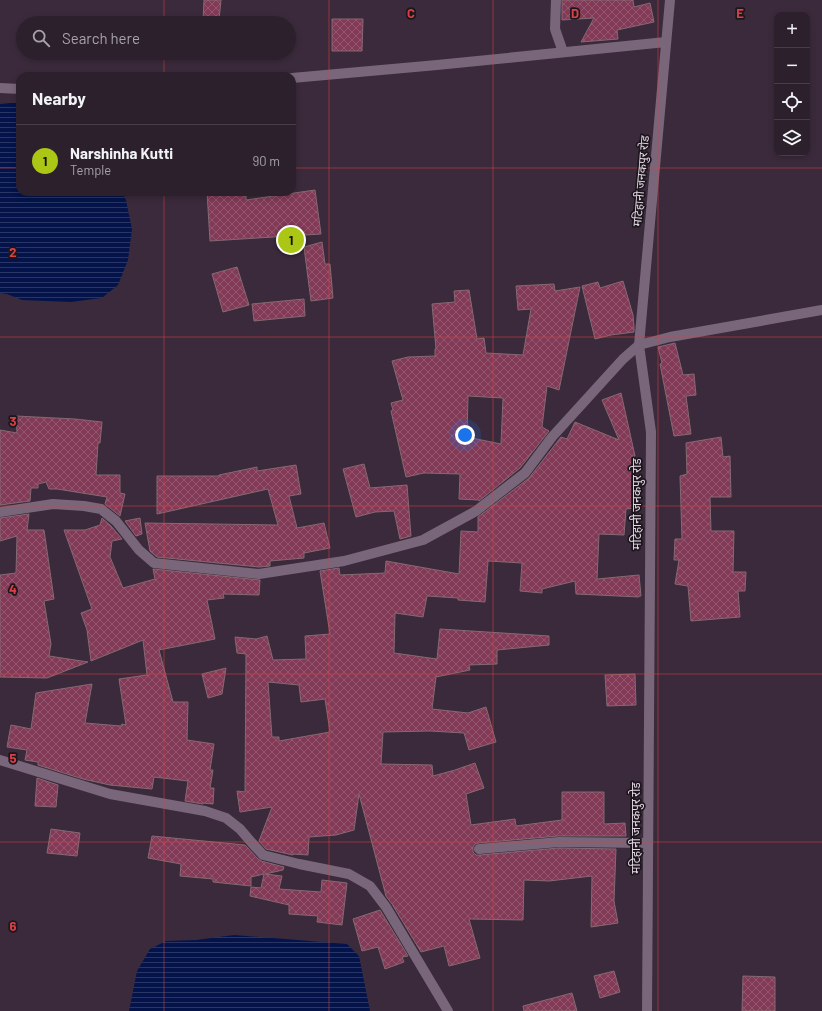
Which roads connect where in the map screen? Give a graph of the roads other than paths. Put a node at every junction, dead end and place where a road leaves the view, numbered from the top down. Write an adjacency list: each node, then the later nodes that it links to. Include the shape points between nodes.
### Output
1 (556, 0): 4 (street, via 555,29)
2 (670, 0): 3 (street, मटिहानी जनकपुर रोड)
3 (666, 42): 4 (street); 9 (street, मटिहानी जनकपुर रोड)
4 (564, 52): 5 (street)
5 (296, 78)
6 (0, 88): 7 (street)
7 (16, 88)
8 (822, 310): 9 (street, via 670,337)
9 (639, 345): 10 (street, via 552,437 525,473 476,511 422,540 344,561 259,574 154,563 138,550 116,522 101,509 53,504); 12 (street, मटिहानी जनकपुर रोड, via 651,432)
10 (0, 512)
11 (0, 760): 14 (street, via 110,794 204,811 226,818 264,855 349,874 370,886 386,907)
12 (648, 843): 13 (street, via 559,842); 15 (street, मटिहानी जनकपुर रोड)
13 (479, 849)
14 (448, 1011)
15 (648, 1011)

